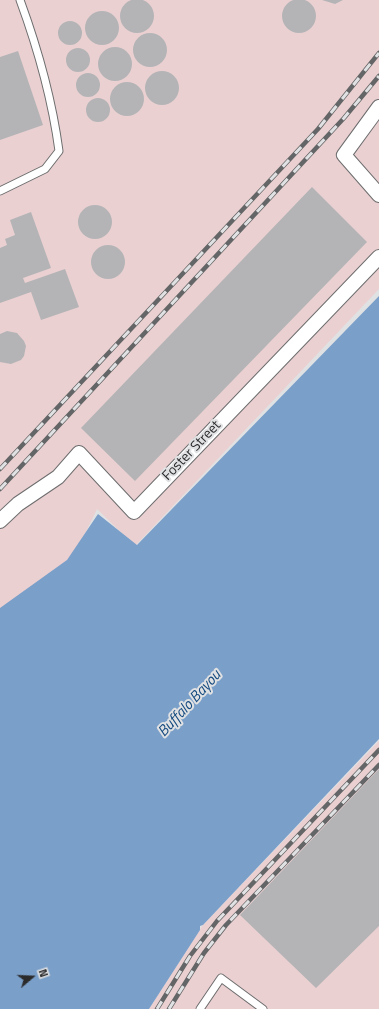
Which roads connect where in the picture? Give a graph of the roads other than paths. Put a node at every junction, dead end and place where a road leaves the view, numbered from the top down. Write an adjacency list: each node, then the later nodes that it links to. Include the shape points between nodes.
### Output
1 (20, 0): 3 (lane, via 33,36 54,116 59,151 45,169)
2 (379, 107): 4 (street, via 344,155)
3 (0, 191)
4 (379, 195)
5 (379, 257): 6 (street, Foster Street, via 134,512 78,453 58,477 18,504)
6 (0, 521)
7 (200, 1009): 8 (lane, via 221,978)
8 (263, 1009)

